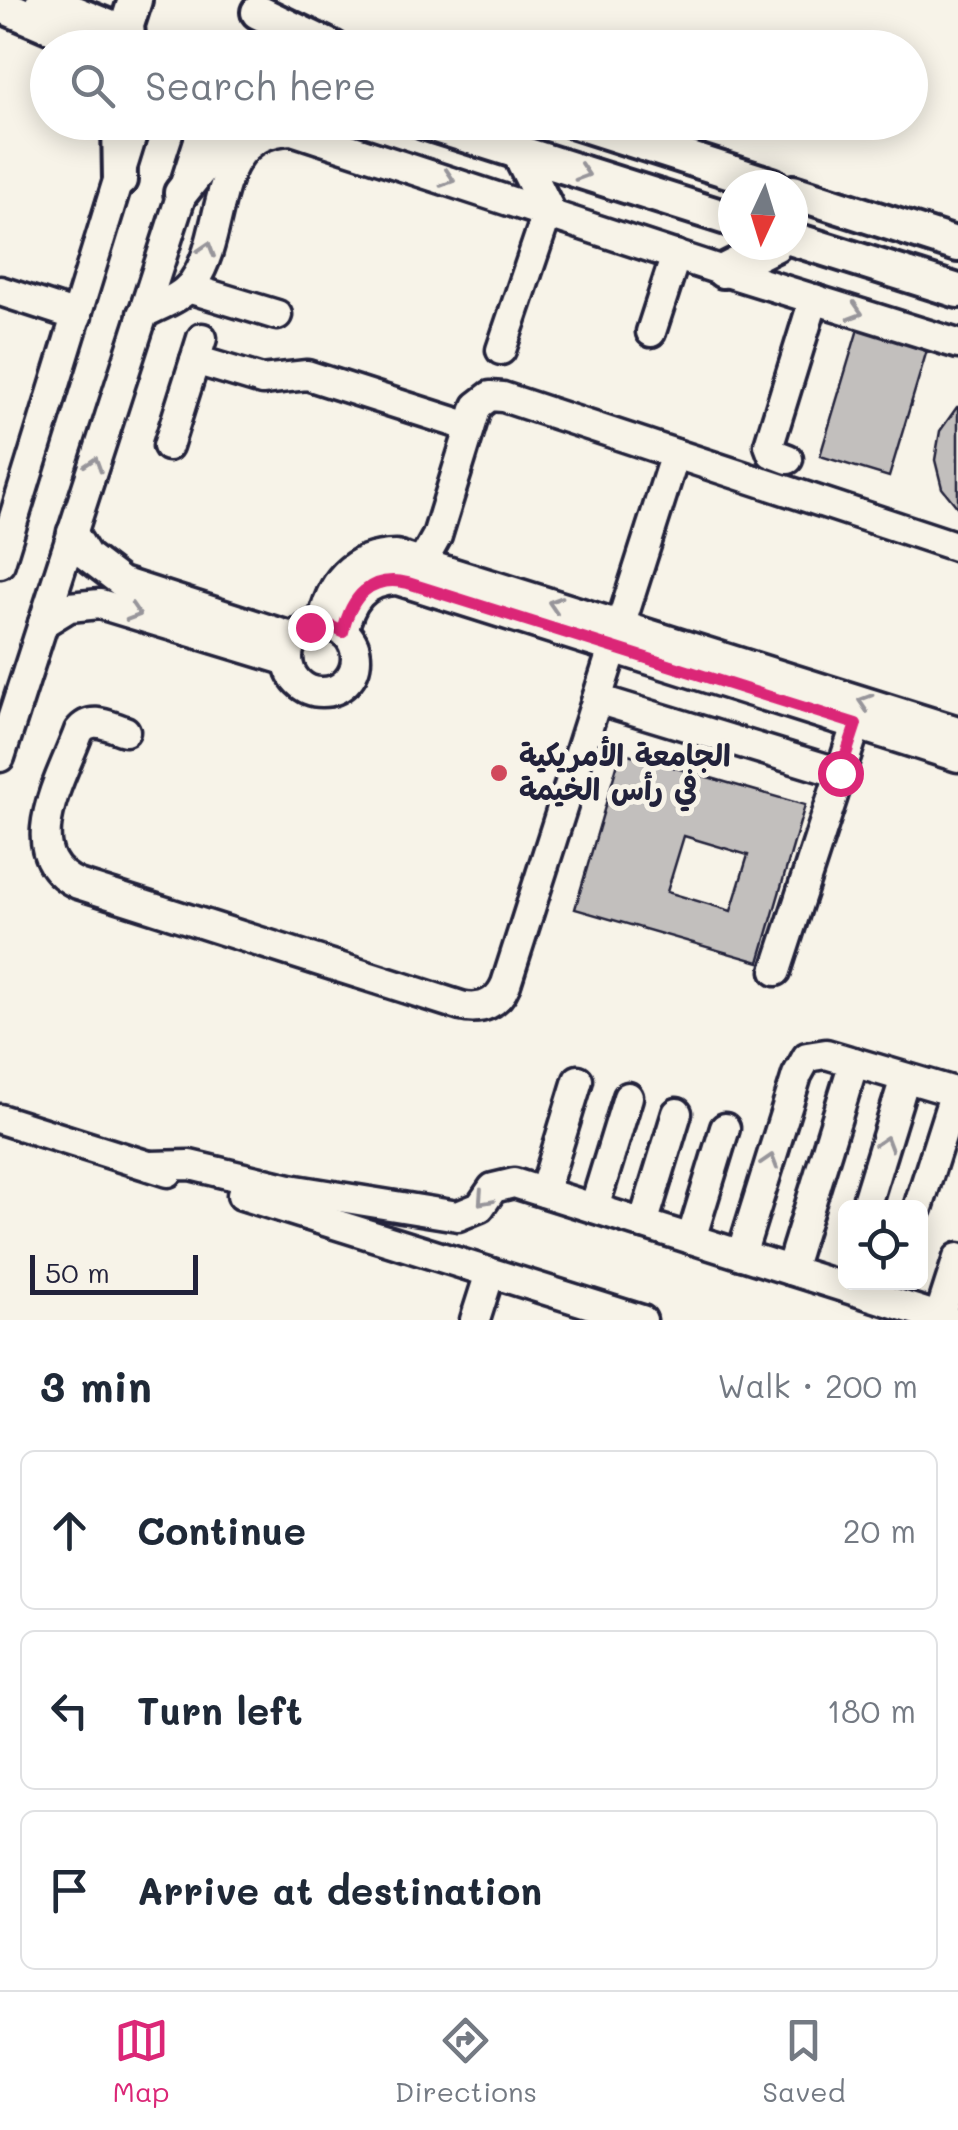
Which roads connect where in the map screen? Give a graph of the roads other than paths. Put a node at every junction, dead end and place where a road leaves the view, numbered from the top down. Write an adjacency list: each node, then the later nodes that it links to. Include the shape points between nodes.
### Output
1 (43, 0): 6 (main road)
2 (135, 0): 7 (main road)
3 (0, 5): 5 (main road)
4 (256, 6): 8 (main road)
5 (61, 30)
6 (111, 30)
7 (127, 30)
8 (299, 30)
9 (120, 140): 19 (main road)
10 (131, 140): 19 (street)
11 (199, 140): 20 (street)
12 (223, 140): 20 (main road)
13 (252, 140): 29 (street, one-way to 13, via 234,161)
14 (329, 140): 22 (street, one-way to 22)
15 (482, 140): 17 (main road)
16 (632, 140): 18 (main road)
17 (518, 151): 22 (main road); 23 (main road, one-way to 23)
18 (725, 170)
19 (120, 180): 35 (street)
20 (181, 193): 33 (street)
21 (808, 197): 25 (main road)
22 (548, 212): 26 (street); 38 (street)
23 (718, 215)
24 (808, 244): 31 (main road)
25 (958, 245)
26 (676, 255): 28 (street); 36 (street)
27 (745, 260): 28 (main road)
28 (723, 271): 32 (street)
29 (188, 288): 33 (street); 34 (street)
30 (0, 291): 35 (street)
31 (958, 292)
32 (814, 299): 37 (street, one-way to 37); 42 (street, via 769,444 772,453)
33 (142, 314): 43 (street, one-way to 33)
34 (277, 315)
35 (78, 316): 44 (street)
36 (651, 332)
37 (958, 344)
38 (501, 350)
39 (470, 428): 40 (street, via 308,375 262,380 198,349); 41 (street, via 480,401 496,396); 46 (street, via 437,536)
40 (168, 446)
41 (675, 454): 45 (street); 49 (street)
42 (788, 458)
43 (72, 532): 47 (street); 50 (street, via 97,567 121,582)
44 (2, 547)
45 (958, 547)
46 (422, 561): 48 (street, via 382,555 357,563 336,584); 49 (street, one-way to 46)
47 (43, 624): 50 (street, one-way to 50, via 69,607 100,604); 55 (street)
48 (333, 628): 49 (street, via 356,597 374,584 397,580); 50 (street, via 304,630); 50 (street, via 356,654 342,686 307,689 294,678)
49 (617, 636): 51 (street); 52 (street); 54 (street, one-way to 49)
50 (291, 649)
51 (597, 699): 53 (street, via 502,992 489,1005 471,1008 60,874 43,837 79,731 94,722); 57 (street)
52 (856, 724): 56 (street); 57 (street)
53 (126, 731)
54 (958, 731)
55 (0, 757)
56 (958, 757)
57 (840, 773): 58 (street)
58 (776, 971)
59 (854, 1062): 60 (street); 76 (street, one-way to 59, via 802,1062 819,1053); 78 (street)
60 (906, 1078): 62 (street); 71 (street, one-way to 60)
61 (578, 1080): 70 (street)
62 (956, 1093): 72 (street)
63 (628, 1096): 73 (street)
64 (0, 1102): 68 (street, via 52,1122)
65 (677, 1112): 74 (street)
66 (0, 1119): 68 (street)
67 (725, 1128): 75 (street)
68 (91, 1148): 69 (street)
69 (150, 1166): 70 (street, one-way to 69, via 506,1182 473,1212 458,1216 190,1165); 79 (street)
70 (544, 1192): 73 (street)
71 (868, 1200)
72 (921, 1200)
73 (594, 1208): 74 (street)
74 (643, 1224): 75 (street)
75 (691, 1239): 76 (street)
76 (741, 1254): 78 (street)
77 (958, 1258): 82 (street)
78 (790, 1270): 80 (street)
79 (490, 1273): 83 (street); 84 (street)
80 (838, 1277)
81 (892, 1292): 82 (street)
82 (941, 1319)
83 (475, 1320)
84 (641, 1320)

